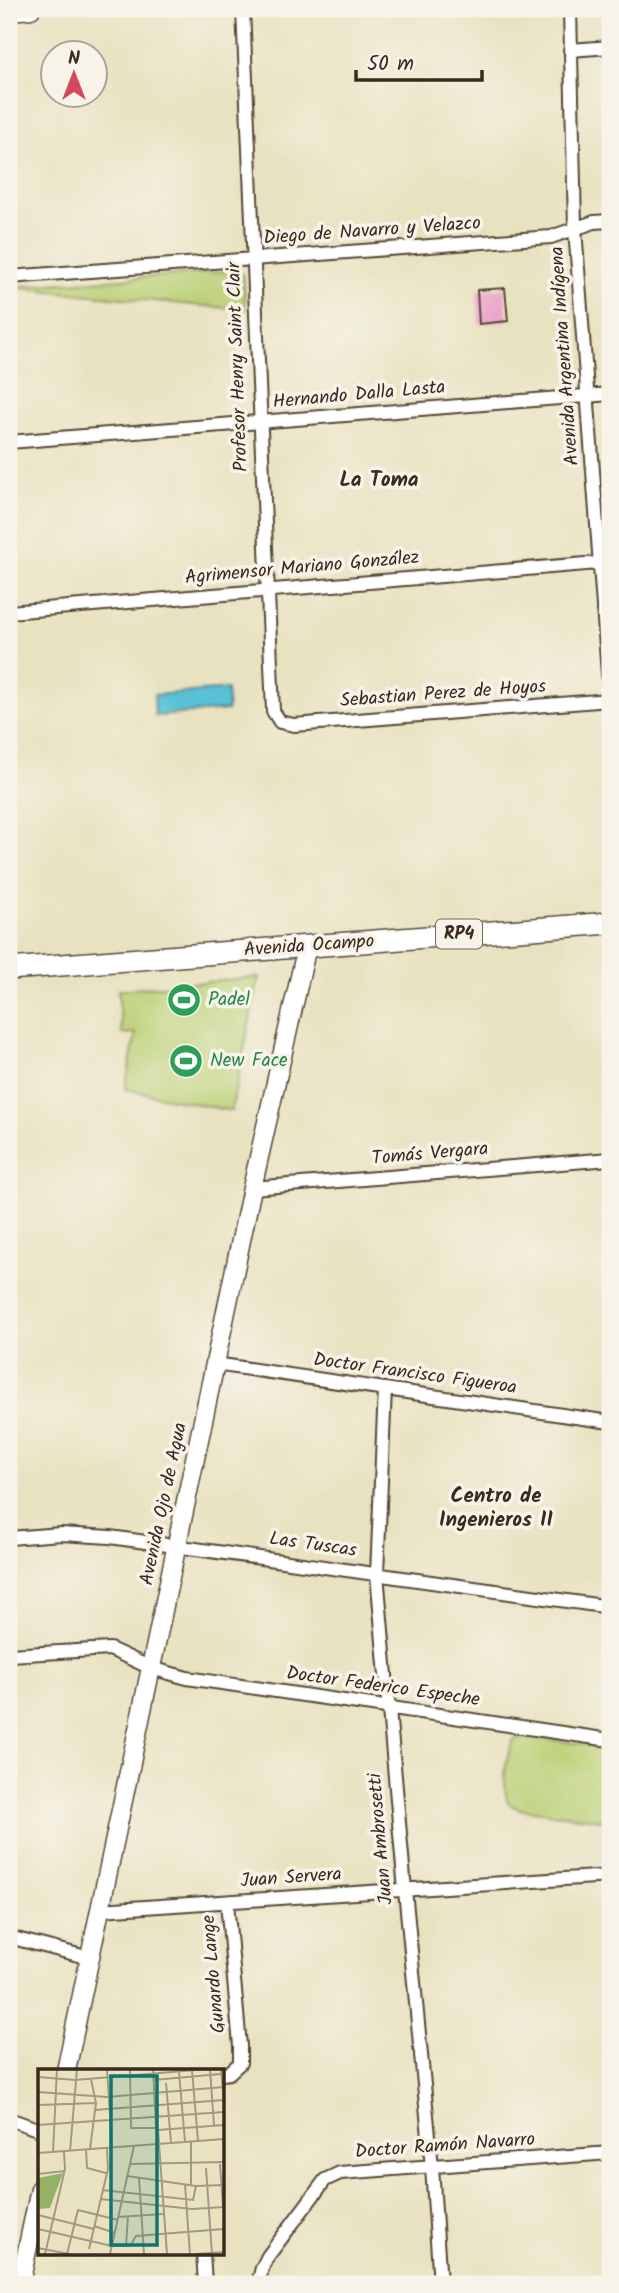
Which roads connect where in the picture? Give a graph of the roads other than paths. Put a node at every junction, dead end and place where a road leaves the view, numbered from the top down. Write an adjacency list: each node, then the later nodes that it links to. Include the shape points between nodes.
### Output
1 (31, 9): 4 (main road)
2 (243, 9): 9 (street, Profesor Henry Saint Clair)
3 (570, 9): 6 (street, Avenida Argentina Indígena)
4 (9, 11)
5 (610, 47): 6 (street)
6 (570, 50): 8 (street, Avenida Argentina Indígena)
7 (610, 220): 8 (street, Diego de Navarro y Velazco)
8 (575, 228): 9 (street, Diego de Navarro y Velazco, via 551,237); 12 (street, Avenida Argentina Indígena)
9 (253, 259): 10 (street, Diego de Navarro y Velazco); 13 (street, Profesor Henry Saint Clair)
10 (9, 276)
11 (610, 394): 12 (street, Hernando Dalla Lasta)
12 (587, 396): 13 (street, Hernando Dalla Lasta); 15 (street, Avenida Argentina Indígena)
13 (259, 423): 14 (street, Hernando Dalla Lasta); 16 (street, Profesor Henry Saint Clair)
14 (9, 442)
15 (605, 563): 16 (street, Agrimensor Mariano González); 18 (street, Avenida Argentina Indígena)
16 (268, 590): 17 (street, Agrimensor Mariano González); 19 (street, Profesor Henry Saint Clair, via 273,711)
17 (9, 612)
18 (610, 701): 19 (street, Sebastian Perez de Hoyos, via 294,725)
19 (281, 722)
20 (610, 923): 22 (main road, Avenida Ocampo / RP4)
21 (9, 936): 23 (street)
22 (307, 946): 23 (main road, Avenida Ocampo / RP4); 25 (main road, Avenida Ojo de Agua)
23 (10, 969)
24 (610, 1158): 25 (street, Tomás Vergara)
25 (252, 1188): 26 (main road, Avenida Ojo de Agua)
26 (215, 1364): 27 (street, Doctor Francisco Figueroa); 30 (main road, Avenida Ojo de Agua)
27 (385, 1389): 28 (street, Doctor Francisco Figueroa); 31 (street, Juan Ambrosetti)
28 (610, 1422)
29 (9, 1538): 30 (street, Las Tuscas, via 61,1534)
30 (176, 1545): 31 (street, Las Tuscas); 34 (main road, Avenida Ojo de Agua)
31 (377, 1574): 32 (street, Las Tuscas); 35 (street, Juan Ambrosetti)
32 (610, 1607)
33 (9, 1655): 34 (street, Doctor Federico Espeche, via 110,1649)
34 (151, 1668): 35 (street, Doctor Federico Espeche, via 187,1678); 40 (main road, Avenida Ojo de Agua)
35 (388, 1706): 36 (street, Doctor Federico Espeche); 38 (street, Juan Ambrosetti)
36 (610, 1740)
37 (610, 1876): 38 (street, Juan Servera)
38 (404, 1890): 39 (street, Juan Servera); 48 (street, Juan Ambrosetti)
39 (227, 1902): 40 (street, Juan Servera); 44 (street, Gunardo Lange, via 240,2063)
40 (100, 1910): 42 (main road, Avenida Ojo de Agua)
41 (9, 1937): 42 (street)
42 (90, 1958): 43 (main road, Avenida Ojo de Agua)
43 (66, 2069)
44 (224, 2074)
45 (9, 2119): 46 (street)
46 (38, 2129)
47 (610, 2153): 48 (street, Doctor Ramón Navarro)
48 (432, 2166): 53 (street, Doctor Ramón Navarro, via 340,2173 325,2180 268,2256); 54 (street, Juan Ambrosetti)
49 (38, 2198): 51 (main road)
50 (203, 2254): 52 (street)
51 (20, 2284)
52 (205, 2284)
53 (258, 2284)
54 (440, 2284)

